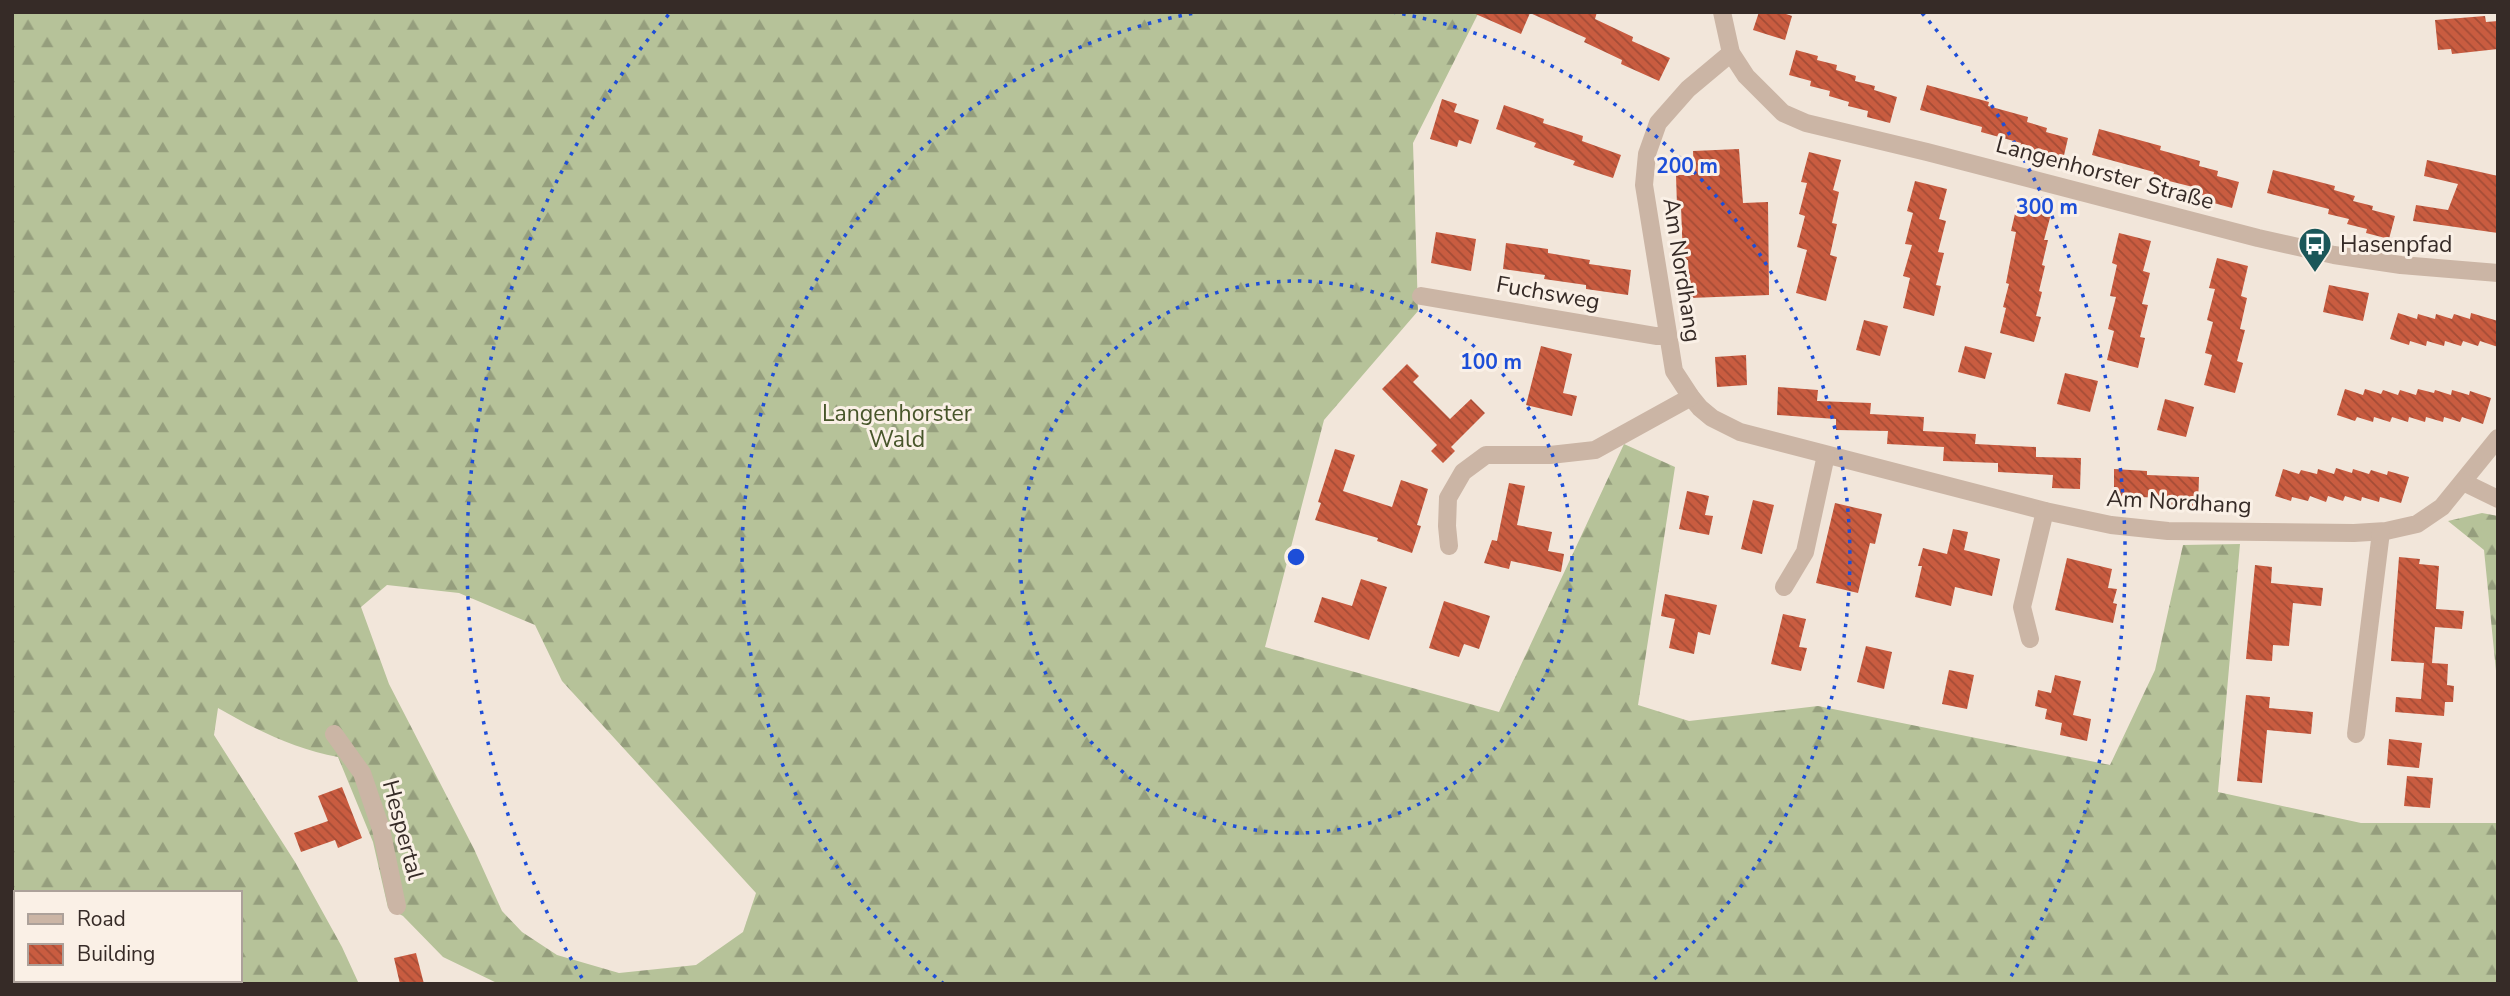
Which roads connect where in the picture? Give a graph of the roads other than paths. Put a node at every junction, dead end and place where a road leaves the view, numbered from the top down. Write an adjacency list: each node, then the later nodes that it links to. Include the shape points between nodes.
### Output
1 (1722, 12): 2 (street)
2 (1731, 53): 3 (street, Langenhorster Straße, via 1764,96 1783,113 1806,123 2283,244 2401,265); 5 (street, Am Nordhang, via 1688,89 1658,123 1647,154 1644,185)
3 (2498, 273)
4 (1421, 296): 5 (street, Fuchsweg)
5 (1667, 336): 6 (street, Am Nordhang, via 1674,371)
6 (1691, 397): 8 (street, Am Nordhang, via 1712,418 1740,432); 13 (street, via 1595,450 1486,455 1463,472 1448,498)
7 (2498, 438): 9 (street, Am Nordhang)
8 (1826, 455): 11 (street, Am Nordhang); 14 (street, via 1805,552)
9 (2463, 482): 10 (street); 12 (street, Am Nordhang, via 2442,507 2417,524)
10 (2498, 499)
11 (2045, 511): 12 (street, Am Nordhang, via 2111,526 2168,531); 15 (street, via 2022,607)
12 (2381, 532): 17 (street)
13 (1449, 546)
14 (1784, 587)
15 (2030, 639)
16 (334, 734): 18 (street, Hespertal, via 362,773 381,829)
17 (2356, 734)
18 (397, 906)

